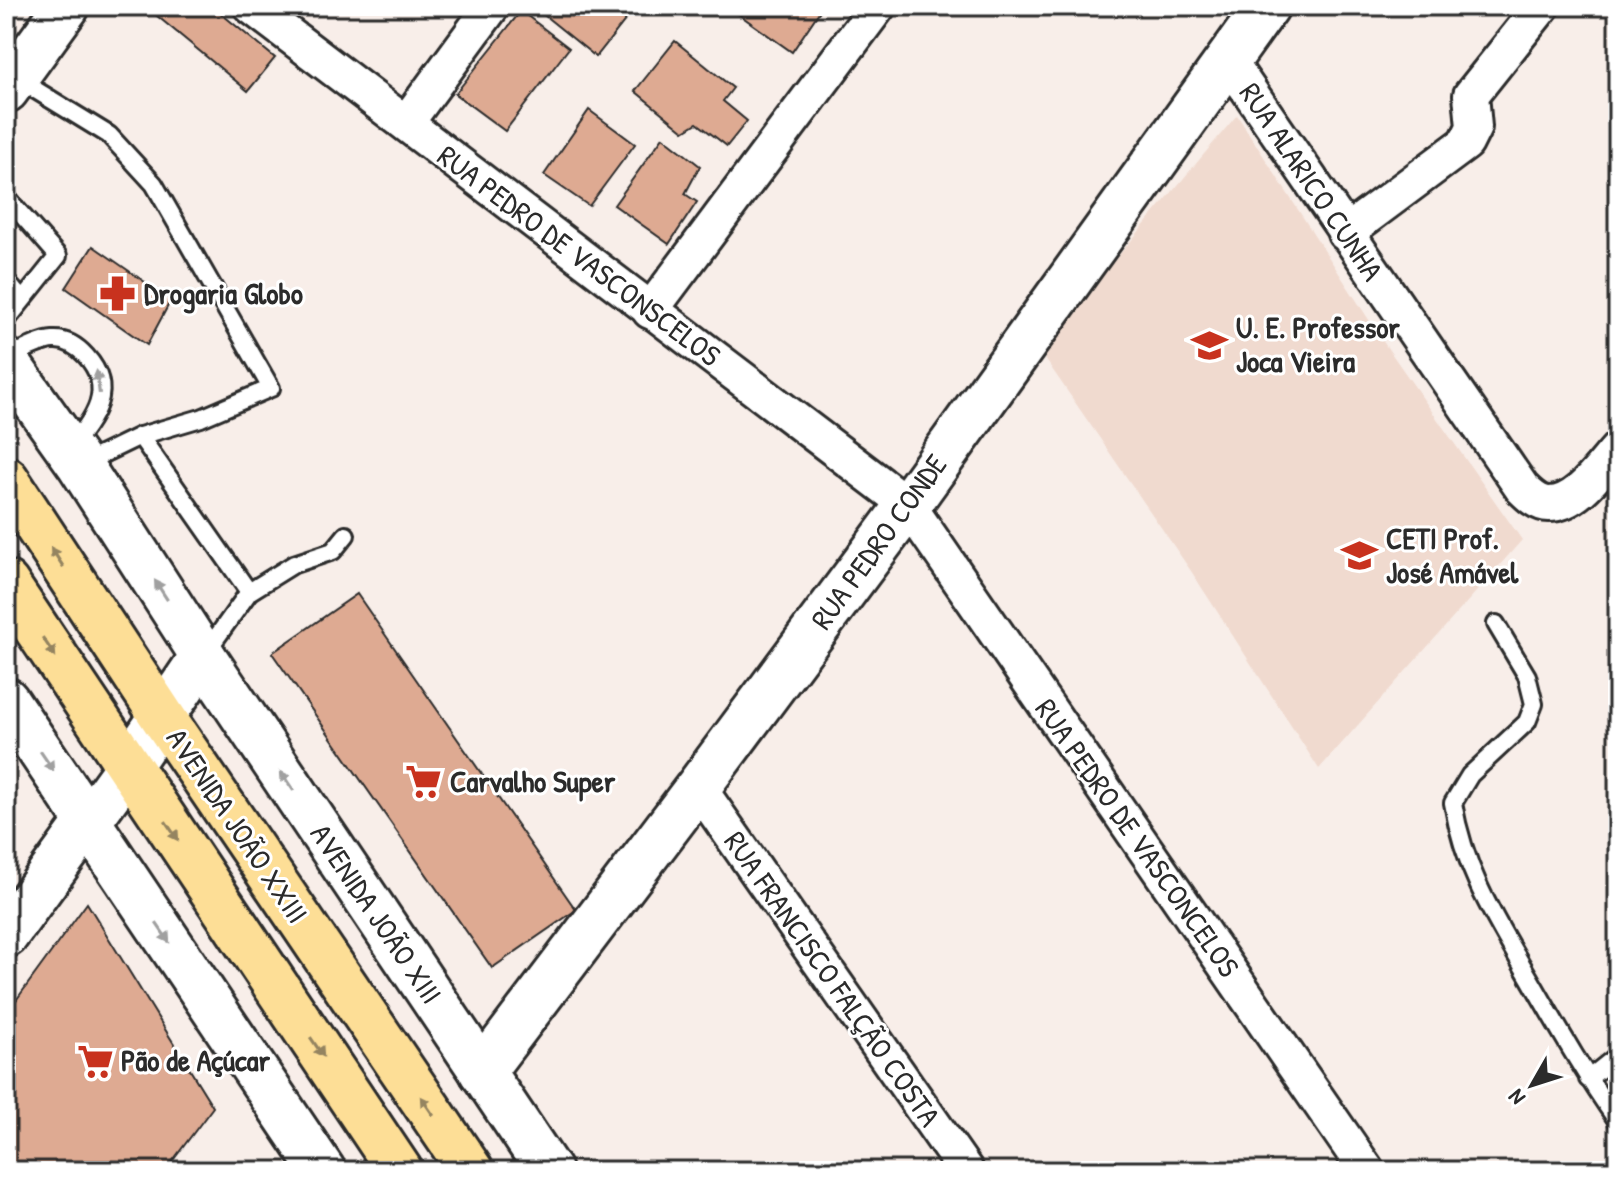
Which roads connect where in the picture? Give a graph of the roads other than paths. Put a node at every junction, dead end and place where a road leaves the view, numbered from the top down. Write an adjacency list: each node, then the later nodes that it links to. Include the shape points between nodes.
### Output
1 (67, 6): 8 (street)
2 (251, 6): 9 (street, RUA PEDRO DE VASCONSCELOS)
3 (492, 6): 9 (street)
4 (878, 6): 14 (street)
5 (1267, 6): 7 (street, RUA PEDRO CONDE)
6 (1542, 6): 11 (street, via 1471,95 1474,127 1466,143)
7 (1228, 60): 11 (street, RUA ALARICO CUNHA); 21 (street, RUA PEDRO CONDE)
8 (10, 84): 17 (lane, via 109,135 154,184 271,388 201,418)
9 (406, 123): 14 (street, RUA PEDRO DE VASCONSCELOS)
10 (6, 197): 13 (lane, via 58,256)
11 (1345, 233): 18 (street, RUA ALARICO CUNHA, via 1534,499 1549,504 1578,492)
12 (6, 281): 13 (lane)
13 (22, 300): 15 (lane)
14 (650, 311): 21 (street, RUA PEDRO DE VASCONSCELOS)
15 (6, 321)
16 (6, 359): 19 (street); 19 (lane, one-way to 16, via 95,417 101,391 97,367 75,344 53,340)
17 (140, 436): 19 (lane); 24 (lane)
18 (1618, 449)
19 (74, 458): 26 (street, one-way to 19)
20 (6, 479): 28 (main road, AVENIDA JOÃO XXIII, one-way to 20)
21 (908, 505): 30 (street, RUA PEDRO CONDE); 42 (street, RUA PEDRO DE VASCONCELOS)
22 (346, 535): 24 (lane, via 333,551 294,564)
23 (6, 583): 29 (main road, AVENIDA JOÃO XXIII, one-way to 29)
24 (249, 592): 26 (lane)
25 (1496, 624): 35 (lane, via 1527,676 1534,704 1527,722 1470,775 1453,803 1458,833 1480,893)
26 (203, 656): 28 (street); 34 (street, AVENIDA JOÃO XIII, one-way to 26)
27 (6, 700): 31 (street, one-way to 31)
28 (162, 716): 29 (street); 39 (main road, AVENIDA JOÃO XXIII, one-way to 28)
29 (128, 767): 31 (street); 38 (main road, AVENIDA JOÃO XXIII, one-way to 38)
30 (698, 787): 34 (street, RUA PEDRO CONDE); 41 (street, RUA FRANCISCO FALÇÃO COSTA)
31 (89, 822): 32 (street); 37 (street, one-way to 37)
32 (6, 935)
33 (1618, 1055): 35 (lane)
34 (482, 1072): 40 (street, AVENIDA JOÃO XIII)
35 (1588, 1079): 36 (lane)
36 (1618, 1122)
37 (323, 1171)
38 (400, 1171)
39 (471, 1171)
40 (549, 1171)
41 (966, 1171)
42 (1367, 1171)

